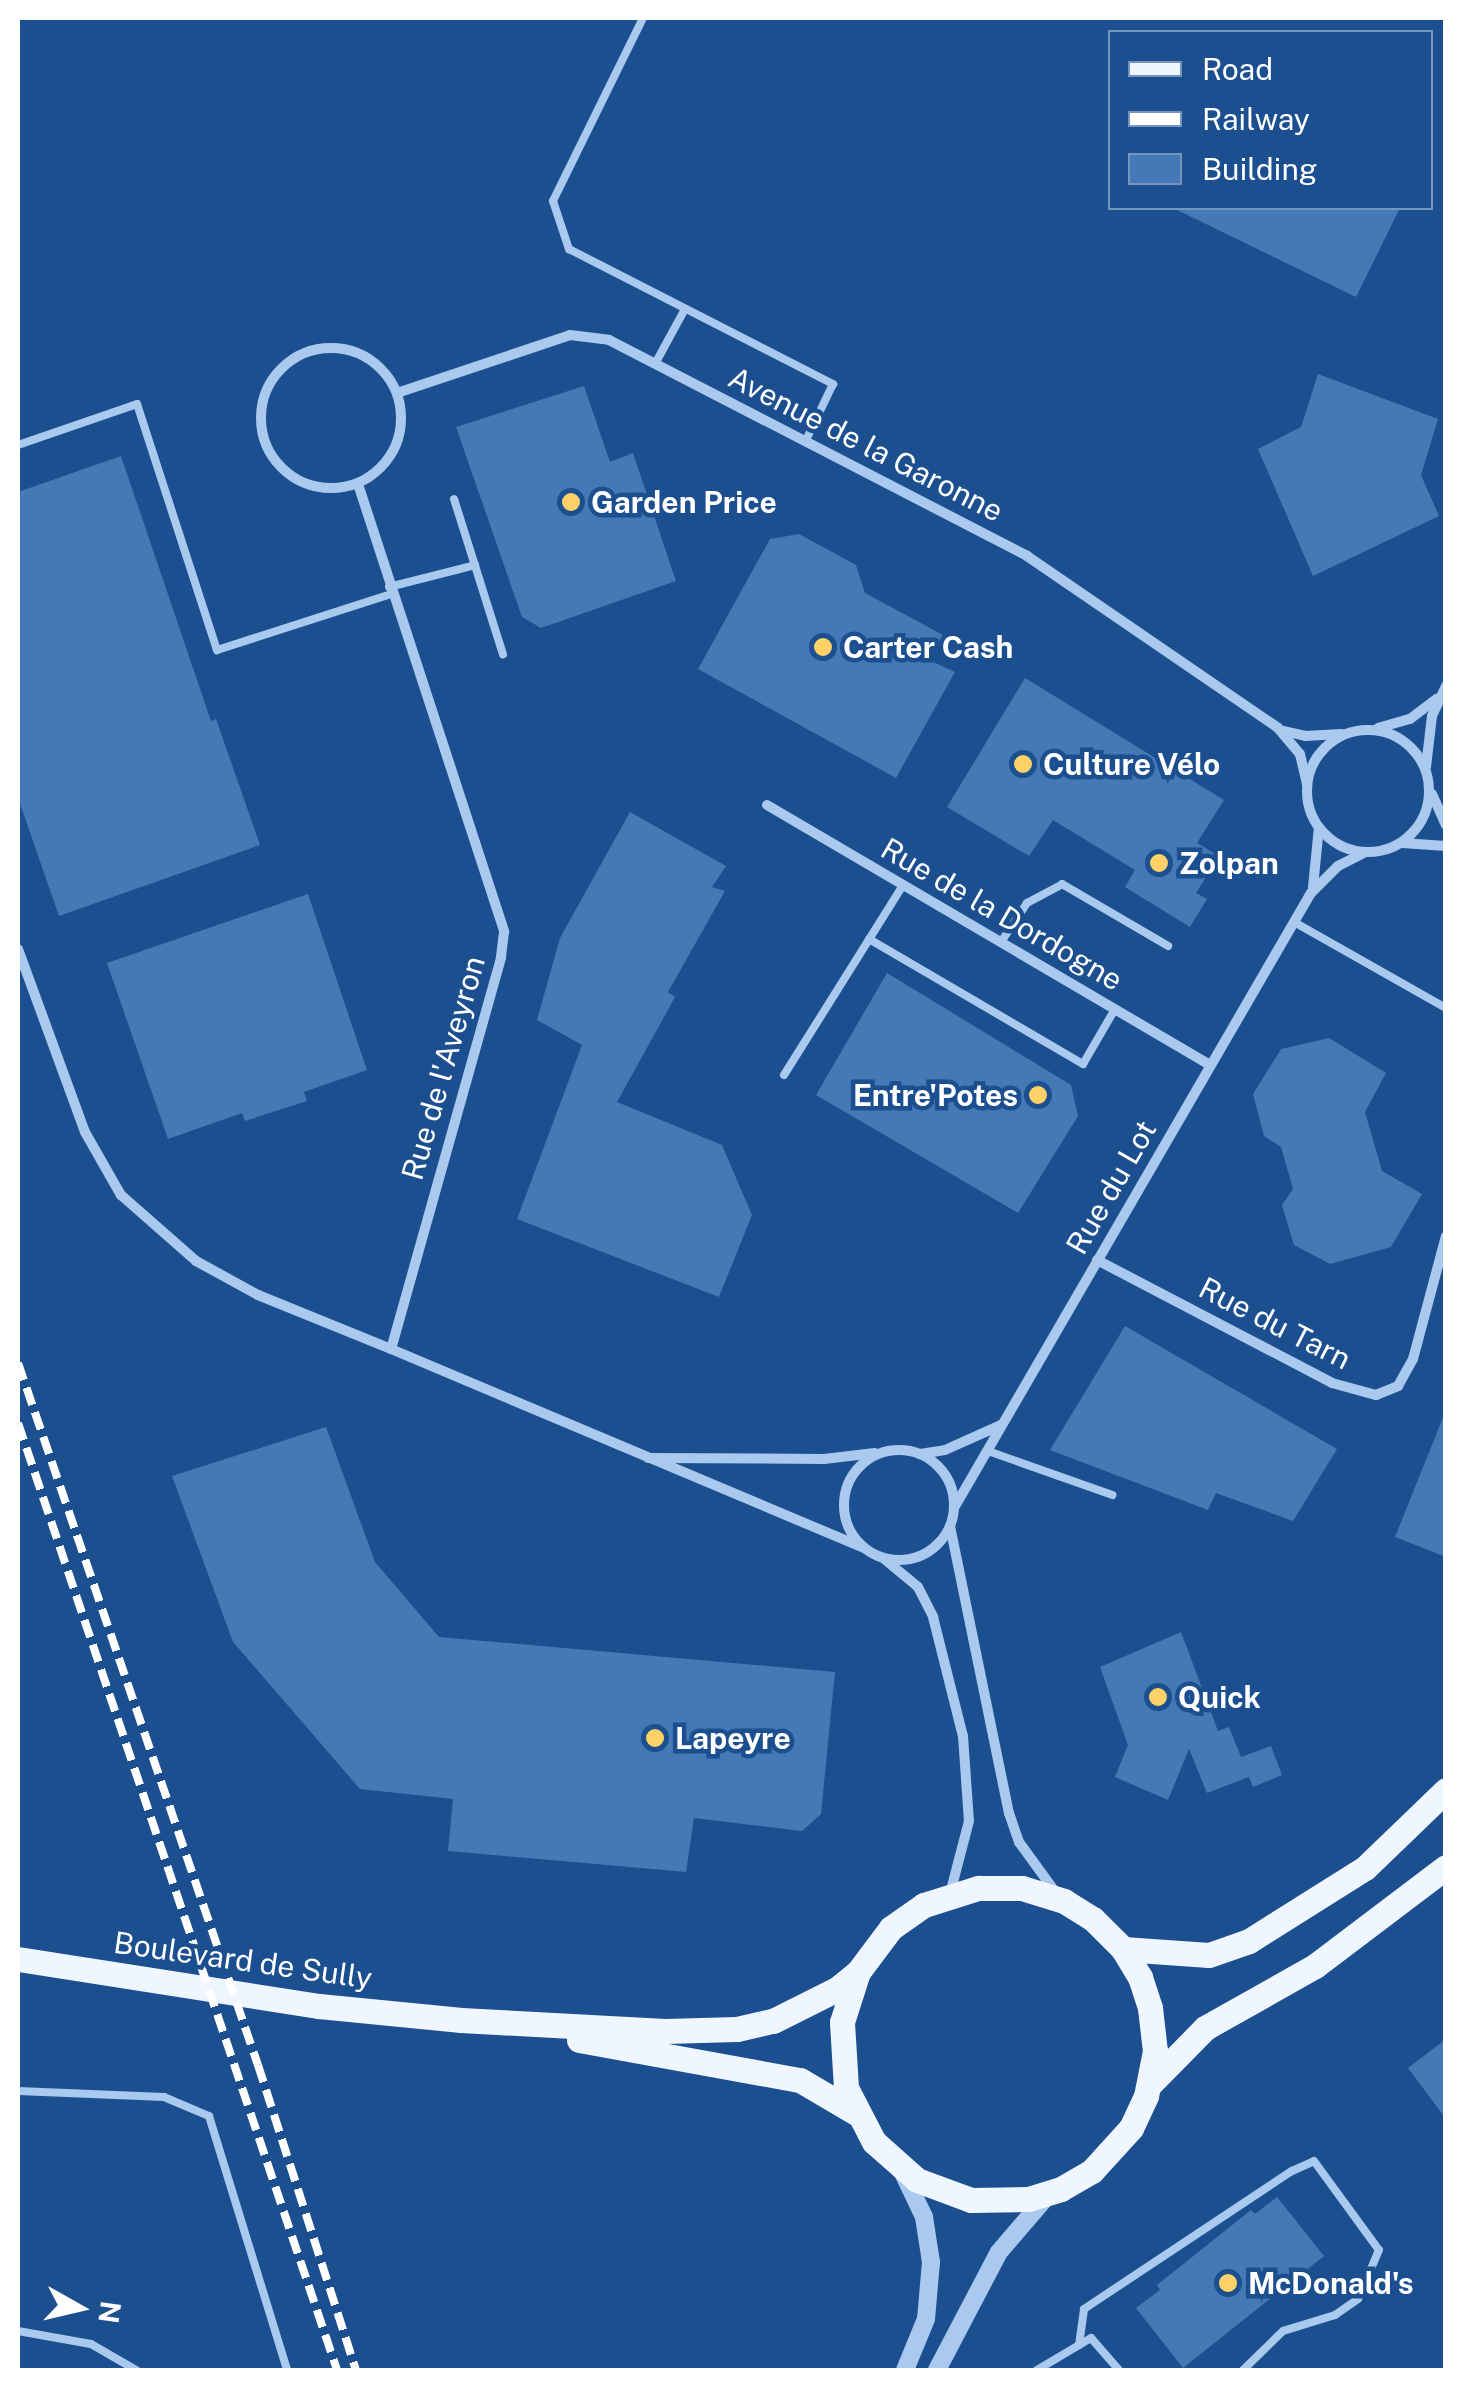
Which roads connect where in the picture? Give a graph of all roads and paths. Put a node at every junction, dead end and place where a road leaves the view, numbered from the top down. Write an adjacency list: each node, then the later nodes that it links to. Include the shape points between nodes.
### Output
1 (643, 18): 2 (lane, via 553,201 569,250)
2 (685, 309): 3 (lane); 5 (lane, via 833,384)
3 (656, 364): 4 (street, Avenue de la Garonne, via 609,340 570,335); 5 (street, Avenue de la Garonne)
4 (397, 394): 7 (street, via 402,415 395,446 376,473); 7 (street, via 367,358 321,348 279,370 266,390 263,437 273,459 311,486)
5 (806, 440): 13 (street, Avenue de la Garonne, via 1028,556)
6 (18, 446): 10 (lane, via 137,404 217,650)
7 (358, 484): 10 (street, Rue de l'Aveyron)
8 (454, 499): 9 (lane)
9 (475, 566): 10 (lane); 11 (lane)
10 (390, 590): 38 (street, Rue de l'Aveyron, via 496,899 504,942)
11 (503, 654)
12 (1443, 690): 14 (street, via 1410,719); 16 (street, via 1428,736)
13 (1278, 728): 15 (street, via 1306,736); 17 (street, via 1300,754)
14 (1371, 729): 15 (street); 16 (street, via 1405,741)
15 (1344, 734): 17 (street, via 1316,758)
16 (1426, 770): 18 (street)
17 (1307, 784): 21 (street)
18 (1430, 788): 20 (street); 22 (street, via 1420,824)
19 (768, 805): 25 (street, Rue de la Dordogne)
20 (1446, 825)
21 (1319, 827): 24 (street, via 1340,845); 26 (street)
22 (1401, 842): 23 (street); 24 (street)
23 (1446, 846)
24 (1366, 852): 26 (street, via 1338,866)
25 (903, 885): 28 (lane); 29 (street, Rue de la Dordogne)
26 (1311, 893): 27 (street, Rue du Lot)
27 (1294, 922): 32 (lane); 34 (street, Rue du Lot)
28 (869, 940): 33 (lane, via 1083,1064); 35 (lane)
29 (1001, 942): 30 (lane, via 1027,903 1062,884); 33 (street, Rue de la Dordogne)
30 (1168, 946)
31 (18, 949): 38 (street, via 85,1132 121,1196 196,1261 258,1296)
32 (1446, 1008)
33 (1114, 1009): 34 (street, Rue de la Dordogne)
34 (1210, 1066): 37 (street, Rue du Lot)
35 (784, 1075)
36 (1446, 1236): 37 (street, Rue du Tarn, via 1412,1359 1398,1386 1376,1395 1332,1383)
37 (1097, 1260): 39 (street, Rue du Lot)
38 (391, 1349): 43 (street)
39 (1002, 1424): 40 (street, Rue du Lot); 42 (street)
40 (988, 1451): 44 (lane); 45 (street, Rue du Lot)
41 (882, 1452): 42 (street); 43 (street, via 824,1459); 47 (street, via 858,1468 845,1492 845,1516)
42 (920, 1454): 45 (street, via 943,1471)
43 (642, 1458): 47 (street)
44 (1112, 1495)
45 (954, 1508): 46 (street)
46 (950, 1526): 48 (street, via 925,1554); 52 (street, via 1009,1813 1019,1842)
47 (864, 1548): 48 (street)
48 (883, 1558): 51 (street, via 918,1587 933,1617 963,1736 970,1821)
49 (1446, 1790): 53 (main road, via 1365,1868 1249,1941 1209,1955)
50 (1446, 1867): 57 (main road, via 1327,1957 1205,2028)
51 (950, 1894): 52 (main road, via 1007,1887); 55 (main road, via 901,1920)
52 (1064, 1901): 53 (main road)
53 (1123, 1949): 57 (main road, via 1150,2008)
54 (18, 1960): 56 (main road, Boulevard de Sully, via 319,2006)
55 (858, 1972): 56 (main road, via 801,2009 737,2030); 59 (main road, via 844,2009 840,2049)
56 (461, 2020): 59 (main road, via 785,2077 818,2088)
57 (1150, 2084): 61 (main road, via 1117,2146 1092,2171)
58 (18, 2092): 65 (lane, via 164,2096 209,2116)
59 (856, 2113): 60 (main road)
60 (898, 2167): 61 (main road, via 971,2200); 66 (street, via 918,2200 931,2262 926,2318)
61 (1050, 2193): 67 (street, via 999,2252)
62 (18, 2332): 64 (lane, via 91,2344)
63 (1079, 2345): 68 (lane); 69 (lane, via 1092,2338); 70 (lane, via 1084,2309 1314,2162 1378,2250 1358,2299 1283,2331)
64 (136, 2370)
65 (286, 2370)
66 (905, 2370)
67 (936, 2370)
68 (1037, 2370)
69 (1119, 2370)
70 (1242, 2370)

